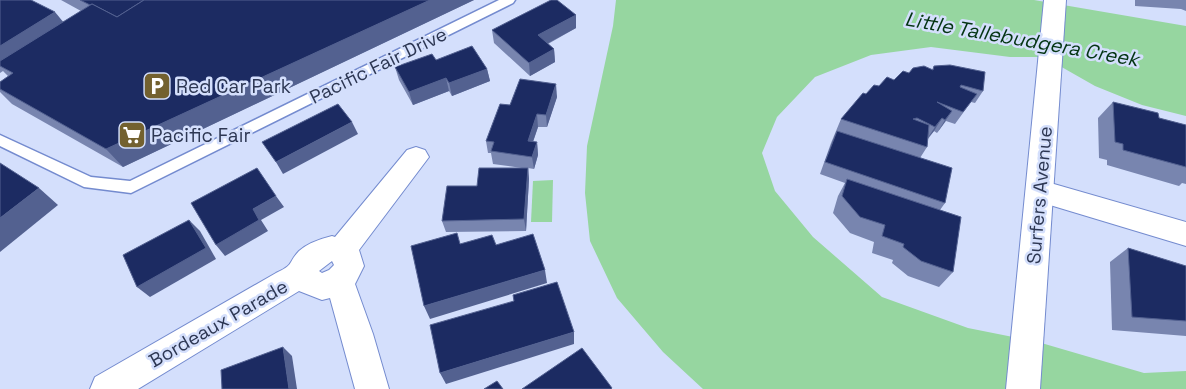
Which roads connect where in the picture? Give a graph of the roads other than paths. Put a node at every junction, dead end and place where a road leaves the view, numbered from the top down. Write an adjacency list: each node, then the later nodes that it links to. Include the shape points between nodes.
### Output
1 (509, 0): 3 (lane, Pacific Fair Drive, via 131,187 89,183)
2 (1055, 0): 5 (street, Surfers Avenue)
3 (0, 140)
4 (416, 157): 7 (street)
5 (1040, 191): 6 (street); 12 (street, Surfers Avenue)
6 (1186, 234)
7 (342, 250): 8 (street, via 322,250 312,256); 9 (street, via 350,264)
8 (305, 274): 9 (street, via 309,282 318,286); 10 (street, Bordeaux Parade)
9 (339, 281): 11 (street)
10 (107, 389)
11 (372, 389)
12 (1023, 389)

